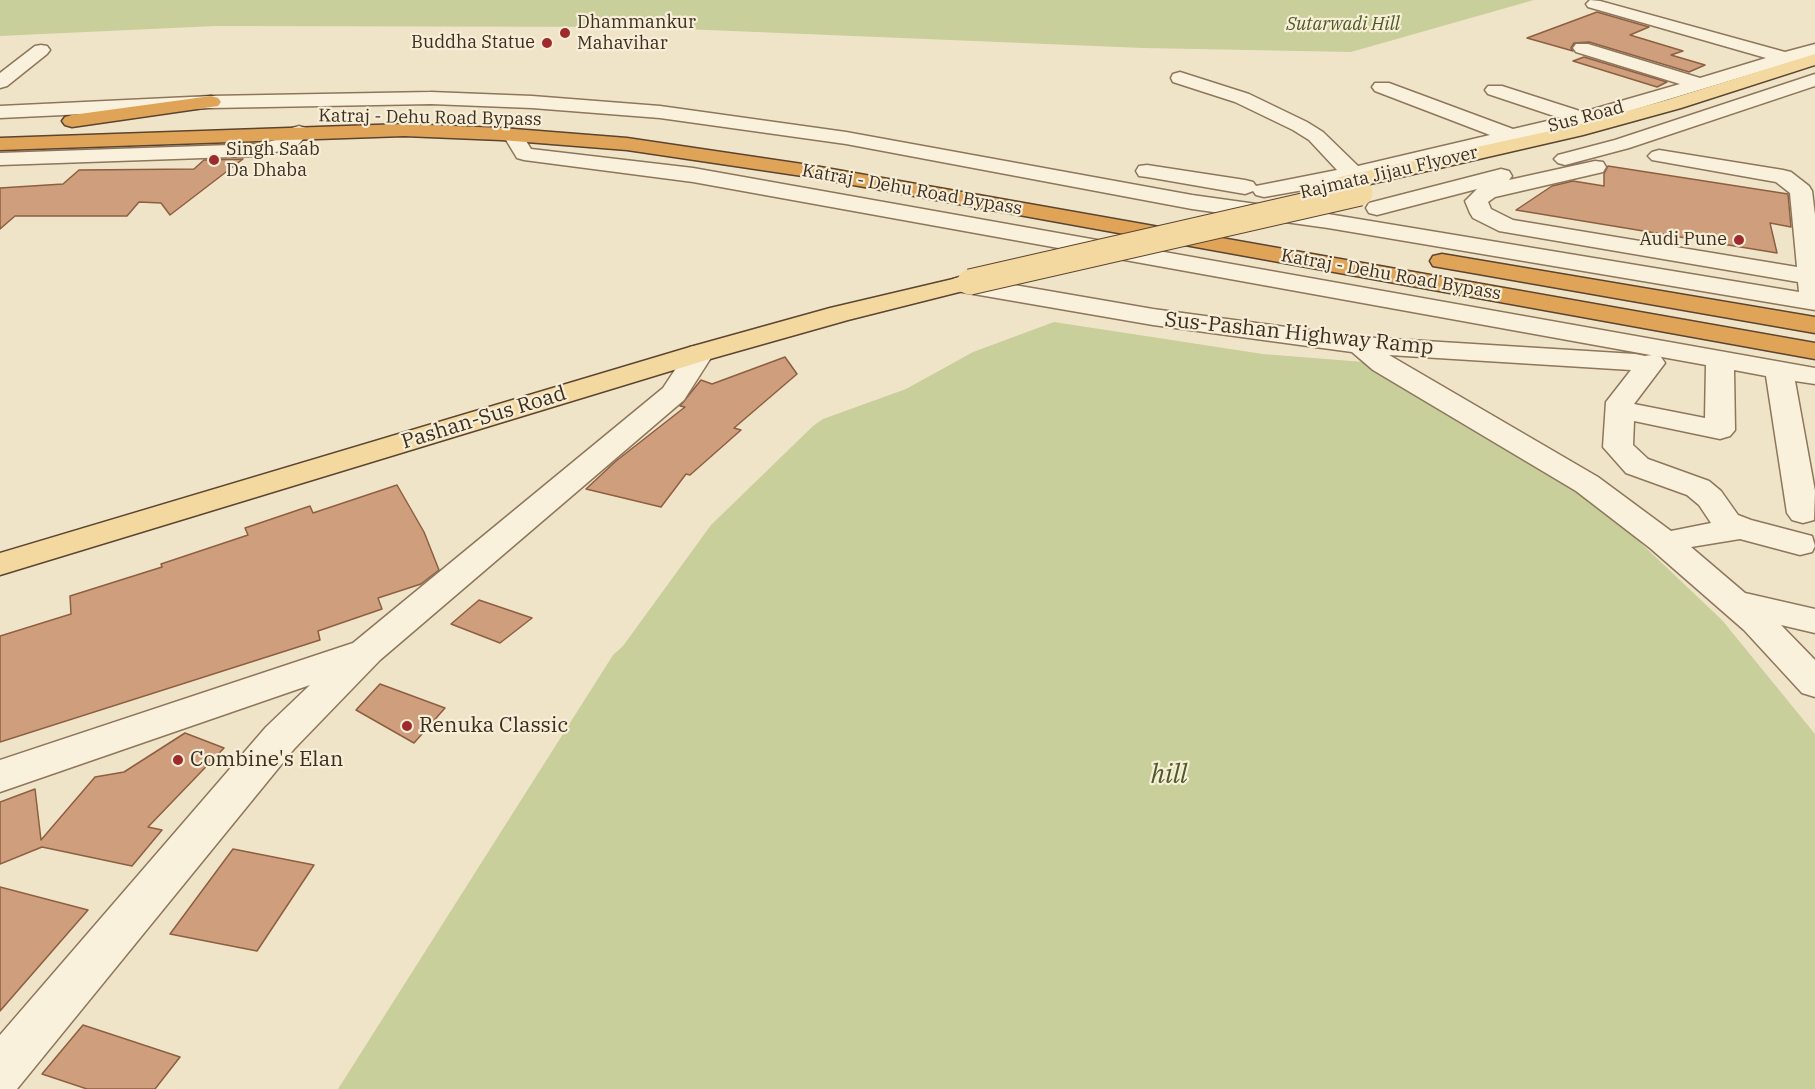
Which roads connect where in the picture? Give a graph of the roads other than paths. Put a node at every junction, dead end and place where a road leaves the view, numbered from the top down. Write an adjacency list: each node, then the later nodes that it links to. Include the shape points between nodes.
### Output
1 (1594, 4): 5 (street)
2 (1582, 48): 11 (street)
3 (1815, 49): 5 (street, Sus Road)
4 (41, 50): 10 (street)
5 (1785, 58): 11 (street, Sus Road)
6 (1815, 59): 31 (main road, Rajmata Jijau Flyover, via 1674,104)
7 (1815, 69): 31 (main road, Rajmata Jijau Flyover, via 1602,136)
8 (1180, 78): 31 (street, via 1242,98 1300,126 1316,136)
9 (1815, 80): 14 (street, Sus Road)
10 (0, 82)
11 (1700, 84): 18 (street, Sus Road)
12 (1382, 87): 23 (street)
13 (1495, 90): 18 (street)
14 (1778, 92): 15 (street); 31 (street, Sus Road, via 1622,144)
15 (1806, 101)
16 (211, 102): 17 (street); 19 (highway); 25 (street, via 431,98 543,102 660,112)
17 (0, 112)
18 (1583, 119): 23 (street, Sus Road)
19 (72, 121): 20 (highway, Katraj - Dehu Road Bypass); 35 (highway, Katraj - Dehu Road Bypass, via 418,114 517,117 644,128)
20 (0, 124)
21 (299, 132): 22 (highway, Katraj - Dehu Road Bypass, via 404,130); 24 (highway, Katraj - Dehu Road Bypass); 28 (street, via 290,142 261,150)
22 (513, 135): 38 (highway, Katraj - Dehu Road Bypass, via 648,147 774,165); 42 (street, via 524,154 725,181)
23 (1512, 136): 31 (street, Sus Road)
24 (0, 144)
25 (922, 152): 26 (street, via 1013,149); 33 (street, via 1192,202)
26 (1058, 156)
27 (1659, 156): 36 (street, via 1783,177 1801,191)
28 (0, 159)
29 (1124, 167): 32 (street)
30 (1595, 167): 36 (street, via 1487,192 1476,201 1481,213 1507,226)
31 (1359, 189): 32 (street); 32 (street); 33 (street); 34 (main road, Rajmata Jijau Flyover, bridge)
32 (1264, 190)
33 (1647, 274): 35 (street)
34 (963, 279): 37 (street, Sus-Pashan Highway Ramp, via 1020,295); 39 (main road, Pashan-Sus Road); 51 (main road, Pashan-Sus Road, via 676,342)
35 (1689, 293): 36 (highway, Katraj - Dehu Road Bypass)
36 (1813, 301)
37 (1360, 345): 40 (street, Sus-Pashan Highway Ramp); 47 (street, via 1383,364)
38 (1815, 351)
39 (700, 353): 53 (main road, Pashan-Sus Road); 56 (street, via 674,394)
40 (1651, 363): 41 (street, Sus-Pashan Highway Ramp); 44 (street, via 1620,402)
41 (1720, 365): 42 (street, Sus-Pashan Highway Ramp); 44 (street, via 1720,430)
42 (1766, 368): 43 (street); 45 (street); 48 (street)
43 (1815, 376)
44 (1620, 410): 46 (street, via 1618,447)
45 (1773, 445)
46 (1637, 466): 47 (street); 49 (street, via 1698,489 1710,498 1727,522)
47 (1575, 477): 54 (street, via 1662,540)
48 (1803, 513)
49 (1740, 528): 50 (street); 52 (street)
50 (1683, 538)
51 (0, 543)
52 (1800, 544)
53 (0, 564)
54 (1735, 603): 55 (street); 57 (street)
55 (1815, 621)
56 (367, 651): 58 (street); 59 (street, via 280,738)
57 (1815, 683)
58 (0, 776)
59 (0, 1072)

